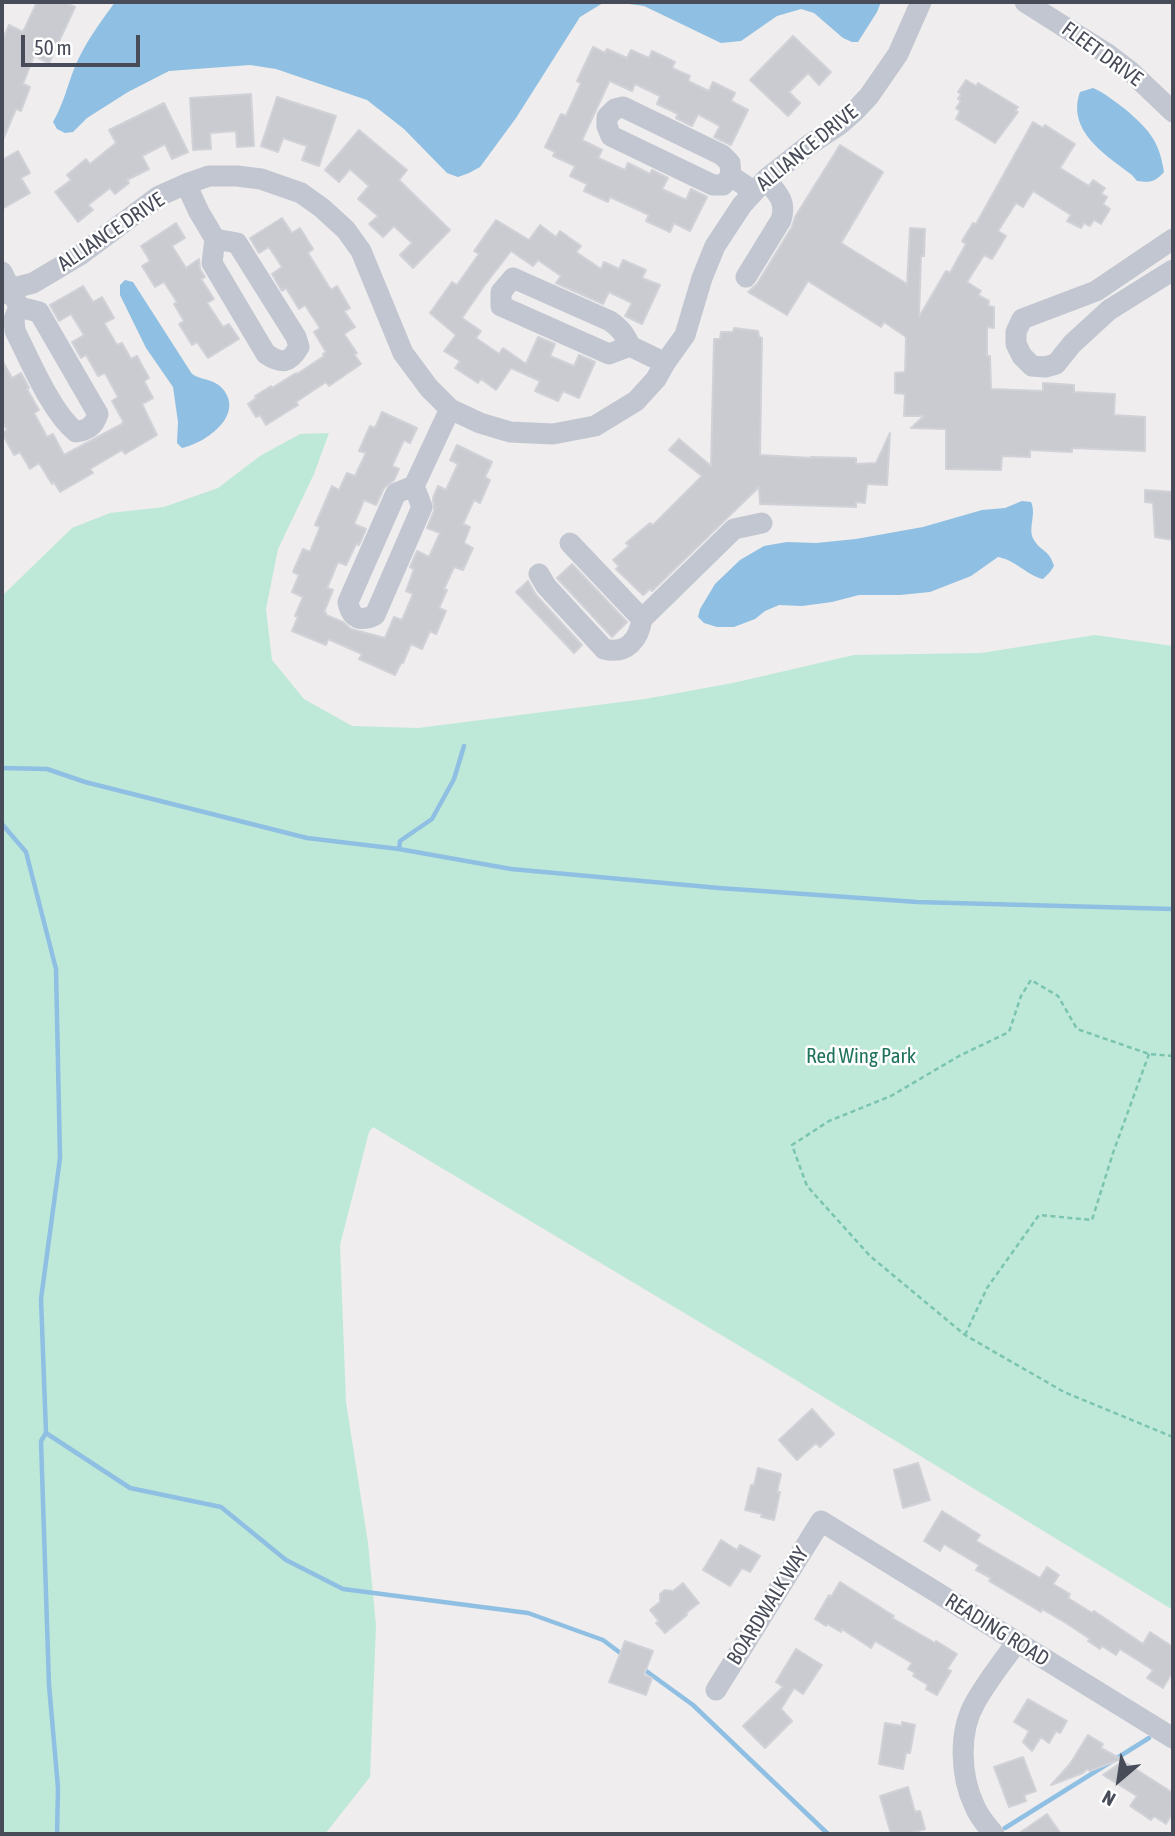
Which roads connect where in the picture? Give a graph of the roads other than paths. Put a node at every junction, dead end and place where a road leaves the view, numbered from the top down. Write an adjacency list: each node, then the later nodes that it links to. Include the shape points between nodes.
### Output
1 (921, 2): 6 (street, ALLIANCE DRIVE, via 898,54 869,96)
2 (1034, 4): 3 (street, FLEET DRIVE, via 1119,63)
3 (1173, 112)
4 (732, 176): 4 (street, via 730,163 722,155 623,107 607,117 611,136 713,185 723,185); 6 (street)
5 (186, 184): 7 (street); 11 (street, ALLIANCE DRIVE, via 159,197 33,283); 14 (street, ALLIANCE DRIVE, via 209,176 261,178 301,193 322,208 361,251 402,353)
6 (760, 185): 10 (street, via 783,202 784,210); 13 (street, ALLIANCE DRIVE, via 715,247 685,335)
7 (215, 239): 7 (street, via 212,262 232,297 266,354 277,362 287,360 299,346 296,337 237,243)
8 (1173, 239): 9 (street, via 1096,292 1022,319 1016,332 1022,356 1032,366 1056,364 1109,310)
9 (1173, 270)
10 (746, 276)
11 (8, 290): 11 (street, via 15,331 55,407 76,432 87,430 98,414 39,312)
12 (629, 346): 12 (street, via 619,327 610,321 513,278 500,292 501,306 609,354); 13 (street)
13 (665, 363): 14 (street, ALLIANCE DRIVE, via 635,401 595,426 572,431 510,432)
14 (450, 409): 15 (street)
15 (414, 486): 15 (street, via 396,493 348,602 358,618 375,615 422,507)
16 (762, 523): 19 (street, via 734,529)
17 (570, 543): 19 (street)
18 (538, 574): 19 (street, via 604,649 623,649 633,643)
19 (642, 619)
20 (821, 1521): 21 (street, READING ROAD); 22 (street, BOARDWALK WAY)
21 (1017, 1642): 23 (street, READING ROAD); 24 (street, via 974,1703 963,1750 969,1793)
22 (716, 1690)
23 (1173, 1738)
24 (994, 1834)

